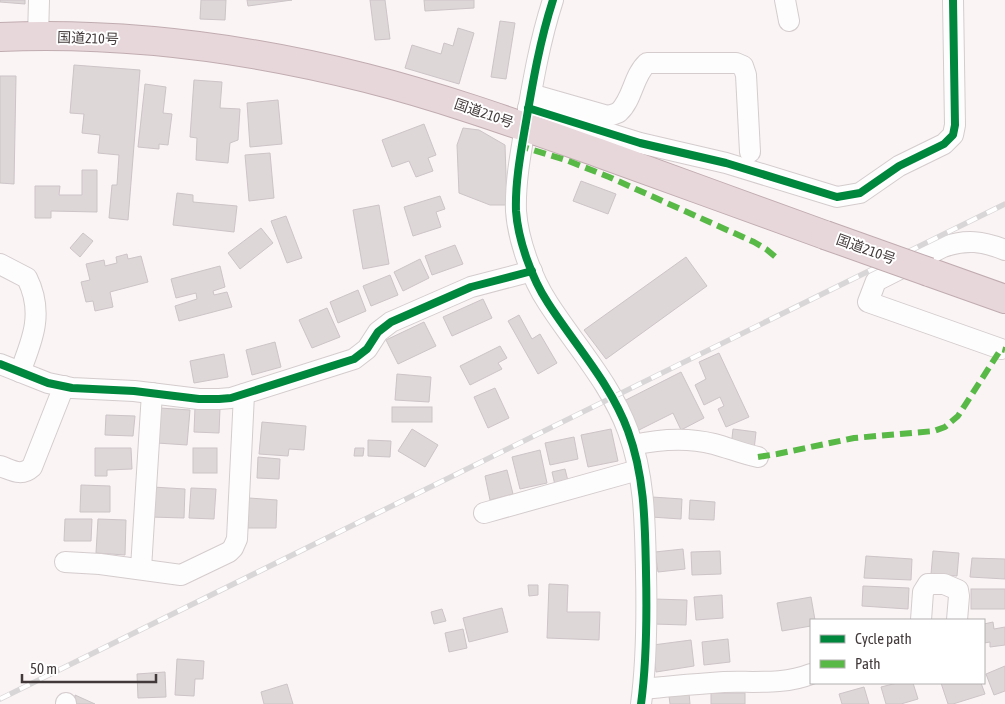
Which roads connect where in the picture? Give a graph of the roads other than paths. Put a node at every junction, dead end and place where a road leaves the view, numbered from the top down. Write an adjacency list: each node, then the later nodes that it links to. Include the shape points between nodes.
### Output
1 (39, 0): 7 (street)
2 (553, 0): 8 (street)
3 (785, 0): 5 (street)
4 (953, 0): 8 (street, via 953,135 944,144 899,166 860,193 837,198 726,163 640,143)
5 (789, 21)
6 (0, 37): 7 (highway, 国道210号)
7 (38, 37): 8 (highway, 国道210号, via 143,40 189,45 282,59 463,105)
8 (528, 110): 9 (street, via 608,116 618,113 640,70 647,63 736,63 742,66 746,75); 12 (street, via 516,212); 13 (highway, 国道210号, bridge, via 825,235)
9 (750, 152)
10 (1005, 250): 14 (street, via 990,243 972,241 943,247 876,281 868,302)
11 (0, 264): 16 (street, via 27,278 36,306 34,331)
12 (532, 271): 19 (street, via 471,287 391,322 354,359); 20 (street, via 547,302 612,397)
13 (1005, 299)
14 (1001, 349)
15 (0, 364): 16 (street)
16 (20, 372): 17 (street)
17 (64, 386): 18 (street); 22 (street, via 32,468 22,473)
18 (152, 393): 19 (street, via 219,400); 26 (street)
19 (244, 394): 26 (street, via 237,539 233,548 181,575)
20 (633, 444): 21 (street, via 692,440); 23 (street)
21 (758, 457)
22 (0, 466)
23 (638, 470): 24 (street); 30 (street, via 646,527 648,638)
24 (484, 513)
25 (64, 562): 26 (street)
26 (141, 568)
27 (921, 619): 28 (street, via 923,592 928,584 944,584 958,590)
28 (957, 619)
29 (810, 674): 30 (street, via 770,681 688,684)
30 (642, 696)

